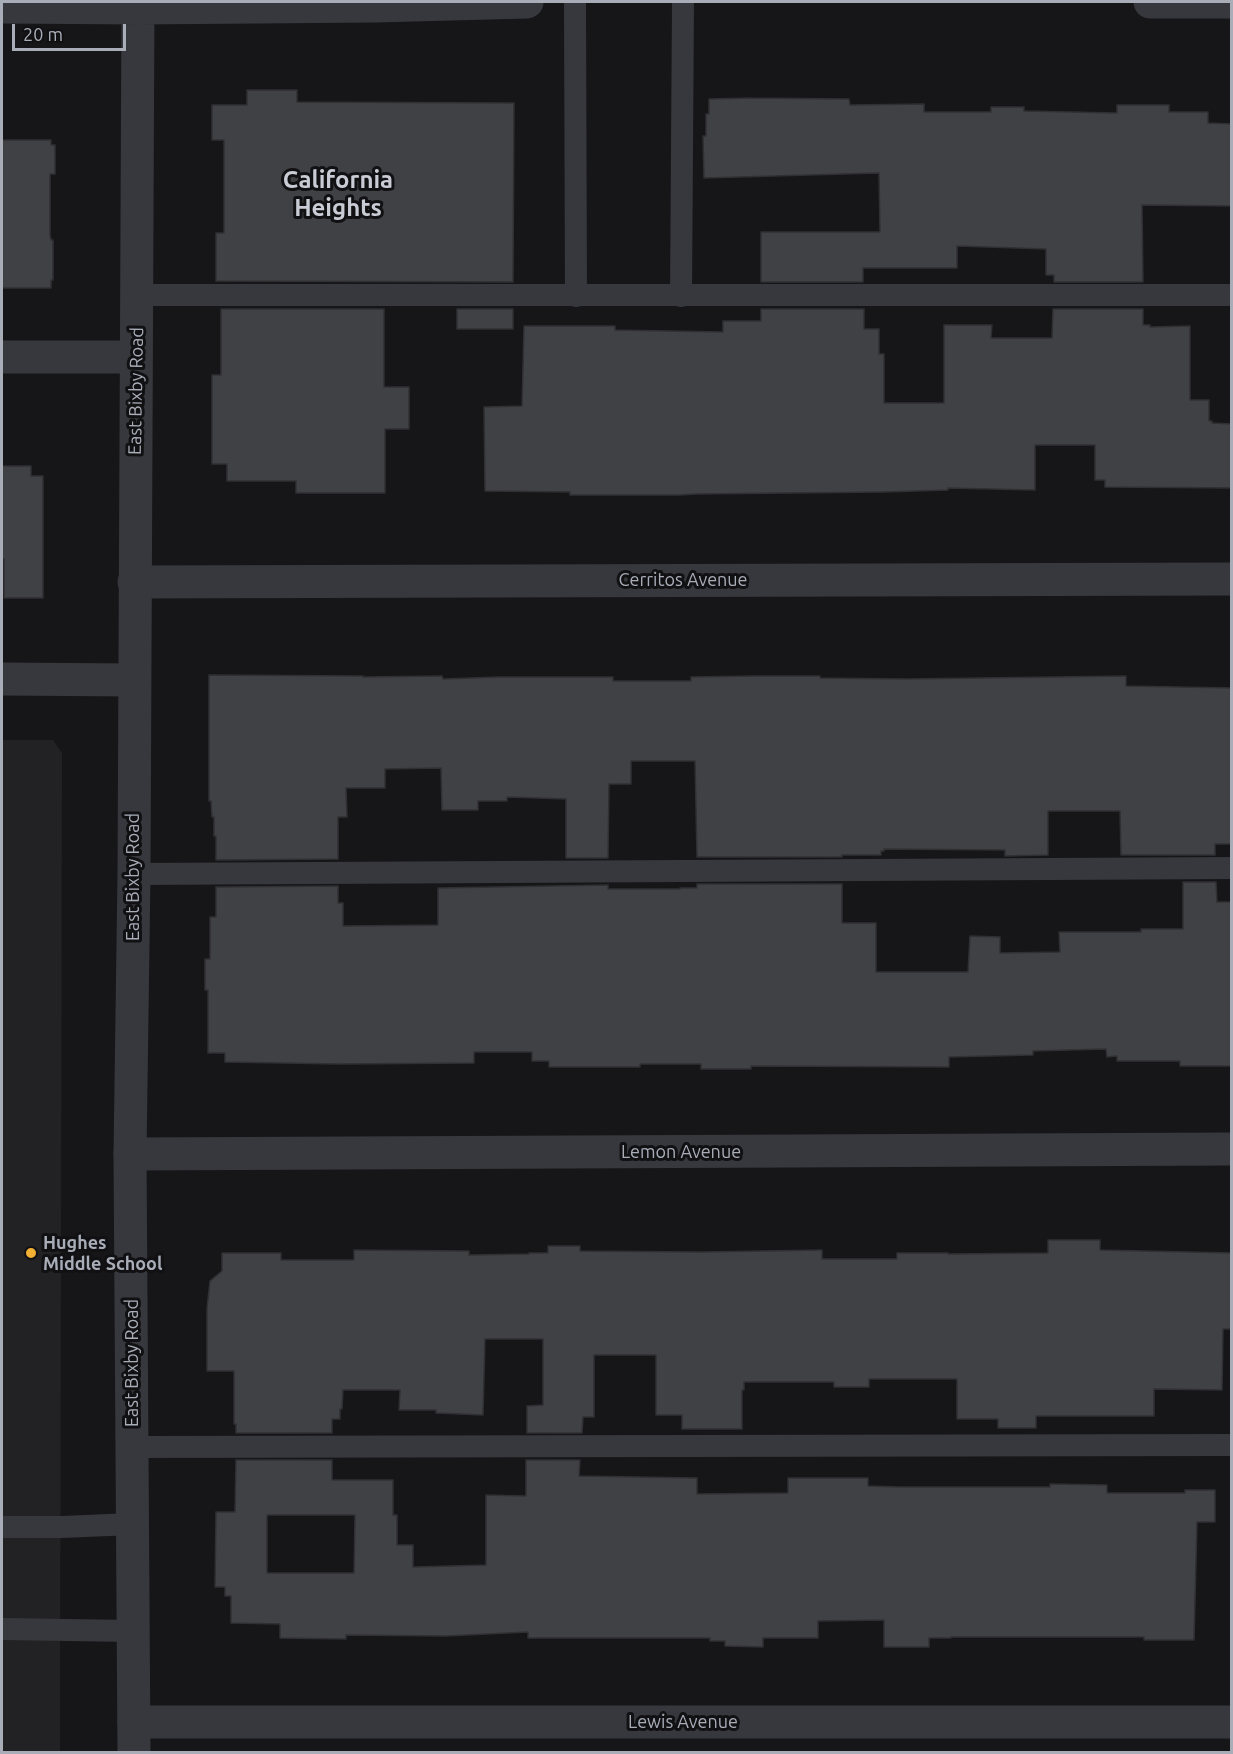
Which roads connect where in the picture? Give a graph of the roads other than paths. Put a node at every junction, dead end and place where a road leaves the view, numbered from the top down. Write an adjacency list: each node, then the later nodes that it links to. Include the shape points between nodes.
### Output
1 (527, 2): 6 (street)
2 (575, 2): 10 (lane)
3 (683, 2): 11 (lane)
4 (1150, 2): 5 (street)
5 (1232, 2)
6 (138, 5): 7 (street); 8 (street, East Bixby Road)
7 (2, 6)
8 (137, 295): 10 (lane); 13 (street, East Bixby Road)
9 (1232, 295): 11 (lane)
10 (576, 296): 11 (lane)
11 (681, 296)
12 (2, 357): 13 (street)
13 (136, 357): 15 (street, East Bixby Road)
14 (1232, 579): 15 (street, Cerritos Avenue)
15 (135, 582): 17 (street, East Bixby Road)
16 (2, 679): 17 (street)
17 (134, 680): 19 (street, East Bixby Road)
18 (1232, 868): 19 (lane)
19 (134, 874): 21 (street, East Bixby Road)
20 (1232, 1149): 21 (street, Lemon Avenue)
21 (130, 1154): 23 (street, East Bixby Road)
22 (1232, 1445): 23 (lane)
23 (133, 1447): 24 (street, East Bixby Road)
24 (132, 1524): 25 (lane); 27 (street, East Bixby Road)
25 (2, 1527)
26 (2, 1629): 27 (lane)
27 (132, 1631): 29 (street, East Bixby Road)
28 (1232, 1722): 29 (street, Lewis Avenue)
29 (134, 1737)

